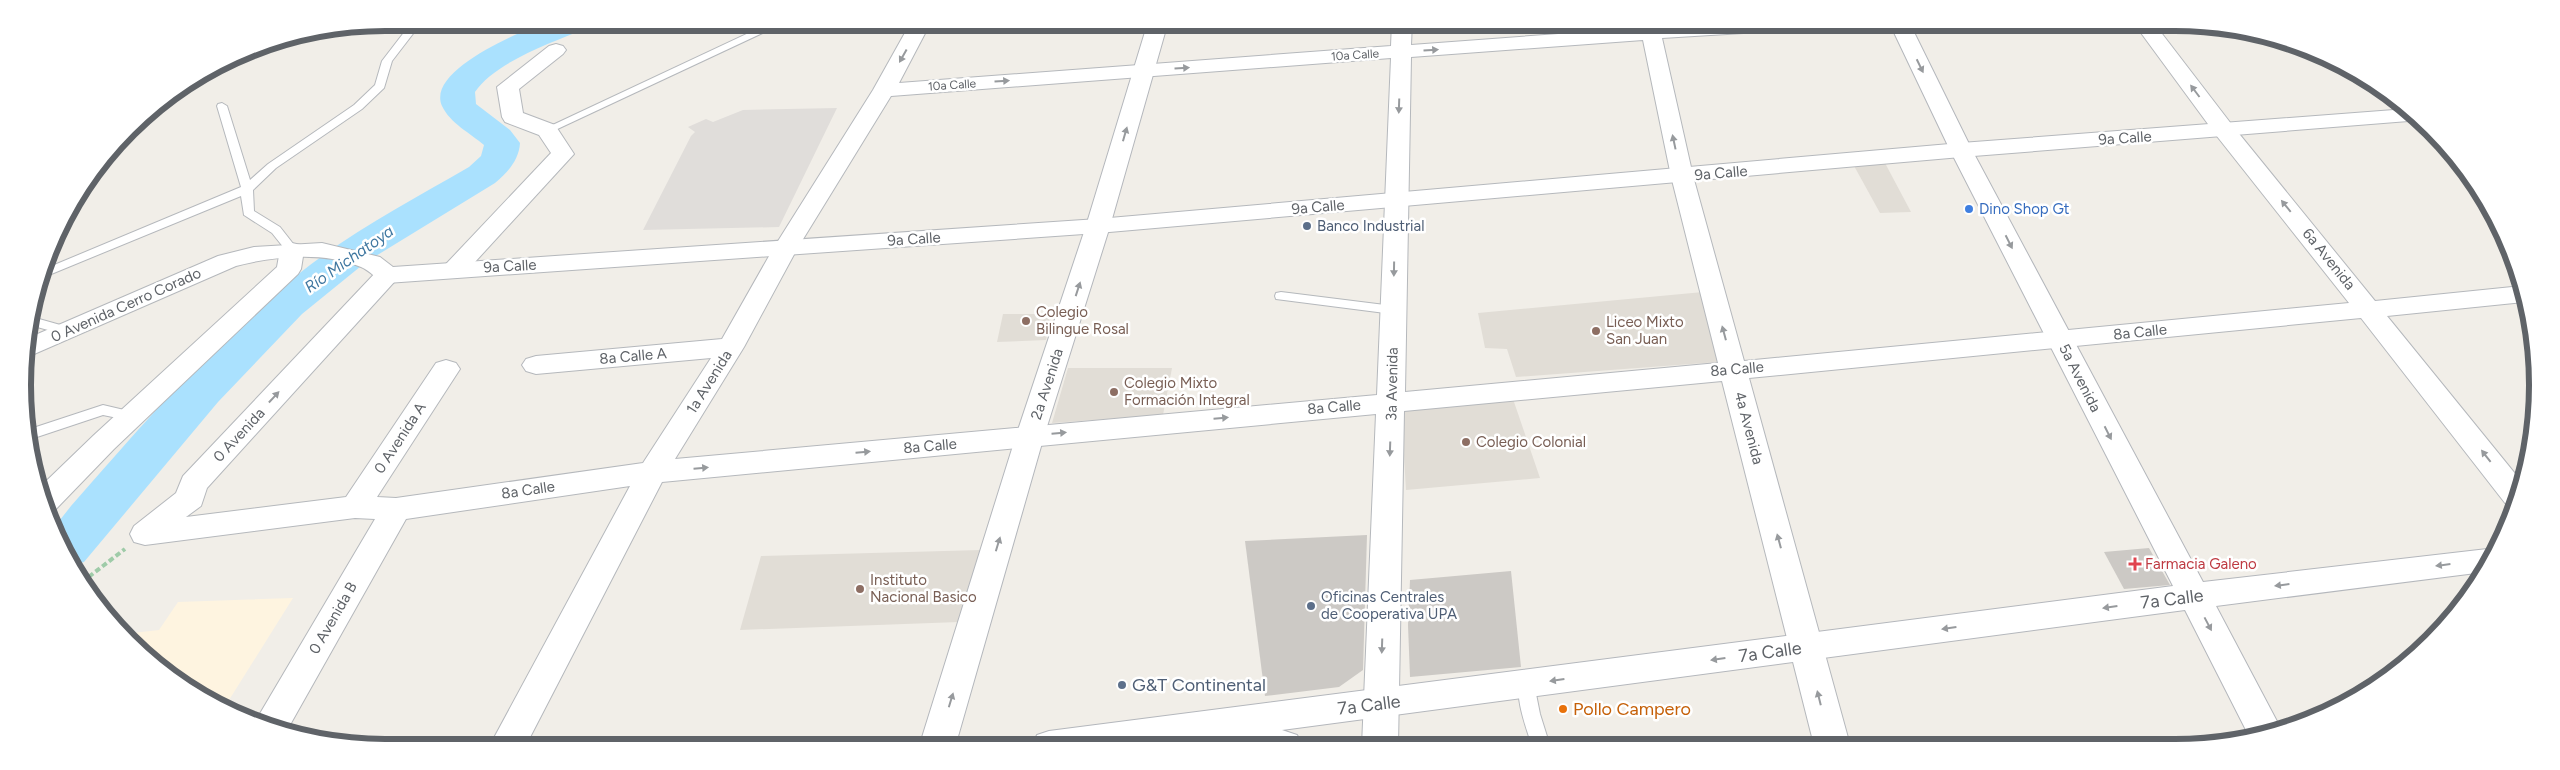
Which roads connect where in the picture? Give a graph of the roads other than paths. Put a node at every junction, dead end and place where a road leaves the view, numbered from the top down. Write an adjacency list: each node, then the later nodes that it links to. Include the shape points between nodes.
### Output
1 (410, 31): 20 (lane, via 387,61 380,86 358,107 272,166)
2 (762, 31): 16 (lane)
3 (916, 31): 13 (street, 1a Avenida, one-way to 13)
4 (1155, 31): 12 (street, 2a Avenida)
5 (1402, 31): 11 (street, 3a Avenida)
6 (1619, 31): 11 (street, 10a Calle, one-way to 6)
7 (1651, 31): 19 (street, 4a Avenida, one-way to 7)
8 (1903, 31): 18 (street, 5a Avenida, one-way to 18)
9 (2149, 31): 17 (street, 6a Avenida, one-way to 9)
10 (556, 50): 16 (street, via 508,87 514,117)
11 (1401, 52): 12 (street, 10a Calle, one-way to 11); 21 (street, 3a Avenida, one-way to 21)
12 (1144, 70): 13 (street, 10a Calle, one-way to 12); 22 (street, 2a Avenida, one-way to 12)
13 (884, 90): 23 (street, 1a Avenida)
14 (222, 106): 20 (lane)
15 (2404, 116): 17 (street, 9a Calle)
16 (547, 130): 27 (street, via 563,154)
17 (2224, 130): 18 (street, 9a Calle); 31 (street, 6a Avenida, one-way to 17)
18 (1961, 150): 19 (street, 9a Calle); 35 (street, 5a Avenida, one-way to 35)
19 (1682, 176): 21 (street, 9a Calle); 40 (street, 4a Avenida, one-way to 19)
20 (247, 188): 24 (lane, via 248,212 276,230); 28 (lane)
21 (1395, 200): 22 (street, 9a Calle); 32 (street, 3a Avenida, one-way to 32)
22 (1098, 226): 23 (street, 9a Calle); 44 (street, 2a Avenida, one-way to 22)
23 (784, 249): 27 (street, 9a Calle); 37 (street, 1a Avenida)
24 (292, 250): 25 (street, 9a Calle); 26 (street, 9a Calle, via 322,250); 42 (street, via 289,269)
25 (228, 261): 34 (street, 0 Avenida Cerro Corado)
26 (379, 268): 27 (street, 9a Calle); 50 (street, 0 Avenida, one-way to 26, via 190,498 193,484)
27 (455, 269)
28 (50, 271)
29 (2517, 295): 31 (street, 8a Calle)
30 (1281, 296): 32 (lane)
31 (2369, 308): 35 (street, 8a Calle); 46 (street, 6a Avenida, one-way to 31)
32 (1393, 310): 41 (street, 3a Avenida)
33 (37, 322): 34 (lane)
34 (66, 332): 36 (street, 0 Avenida Cerro Corado)
35 (2060, 340): 40 (street, 8a Calle); 52 (street, 5a Avenida, one-way to 52)
36 (33, 346)
37 (731, 346): 38 (street, 8a Calle A); 45 (street, 1a Avenida)
38 (536, 365)
39 (446, 369): 48 (street, 0 Avenida A)
40 (1734, 369): 41 (street, 8a Calle); 53 (street, 4a Avenida, one-way to 40)
41 (1392, 402): 44 (street, 8a Calle, one-way to 41); 55 (street, 3a Avenida, one-way to 55)
42 (132, 416): 43 (lane, via 103,410); 47 (street)
43 (34, 433)
44 (1030, 436): 45 (street, 8a Calle, one-way to 44); 60 (street, 2a Avenida, one-way to 44)
45 (652, 472): 49 (street, 8a Calle); 59 (street, 1a Avenida)
46 (2513, 491)
47 (49, 497)
48 (355, 507): 49 (street, 8a Calle); 50 (street, 8a Calle)
49 (396, 509): 56 (street, 0 Avenida B)
50 (145, 534)
51 (2482, 560): 52 (street, 7a Calle, one-way to 52)
52 (2193, 596): 53 (street, 7a Calle, one-way to 53); 58 (street, 5a Avenida, one-way to 58)
53 (1806, 647): 54 (street, 7a Calle, one-way to 54); 65 (street, 4a Avenida, one-way to 53)
54 (1527, 684): 55 (street, 7a Calle); 64 (lane)
55 (1380, 703): 57 (street, 7a Calle); 63 (street, 3a Avenida)
56 (274, 721)
57 (1212, 725): 61 (street, 7a Calle); 62 (street)
58 (2263, 728)
59 (511, 739)
60 (939, 739)
61 (1103, 739)
62 (1261, 739)
63 (1380, 739)
64 (1539, 739)
65 (1830, 739)

